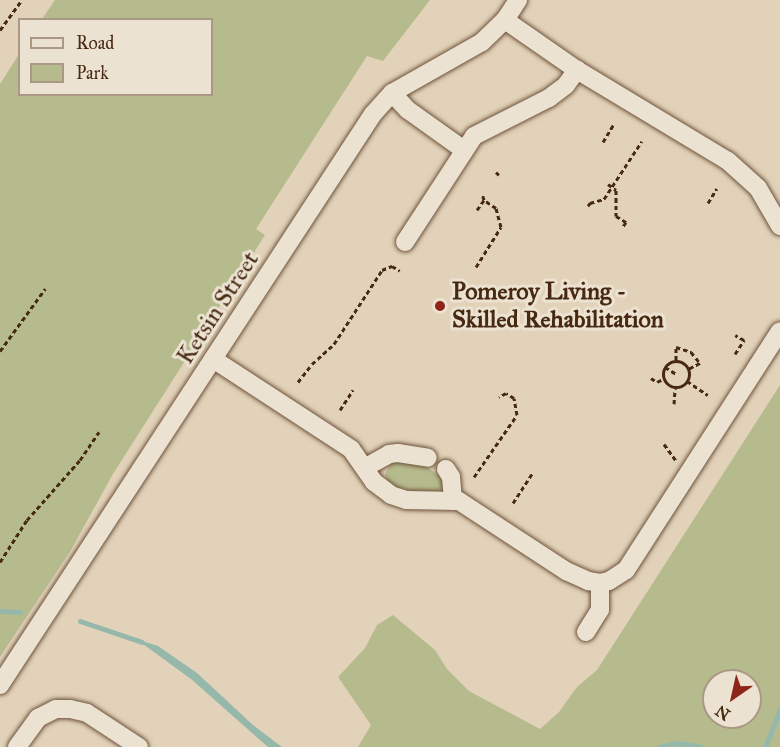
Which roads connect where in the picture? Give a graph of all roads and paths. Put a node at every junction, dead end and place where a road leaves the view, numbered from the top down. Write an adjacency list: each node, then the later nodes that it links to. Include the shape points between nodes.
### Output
1 (22, 0): 4 (path)
2 (518, 0): 3 (street, Ketsin Street)
3 (505, 20): 5 (street); 6 (street, Ketsin Street, via 482,42)
4 (0, 30)
5 (577, 70): 10 (street, via 549,98 482,130); 19 (street, via 728,161 747,176 768,202)
6 (392, 93): 10 (street, via 408,110); 29 (street, Ketsin Street, via 355,139)
7 (614, 124): 8 (path)
8 (603, 141)
9 (642, 141): 12 (path)
10 (464, 150): 21 (street)
11 (608, 184): 12 (path)
12 (612, 187): 17 (path, via 604,200); 20 (path, via 616,190 616,216 626,222)
13 (717, 188): 16 (path)
14 (482, 193): 15 (path)
15 (484, 200): 18 (path); 22 (path, via 496,208 501,227)
16 (708, 202)
17 (588, 206)
18 (477, 210)
19 (780, 226)
20 (622, 228)
21 (405, 242)
22 (476, 267)
23 (400, 271): 37 (path, via 392,266 382,270 334,344)
24 (45, 289): 27 (path)
25 (780, 331): 55 (street, via 626,570)
26 (735, 335): 28 (path, via 744,340)
27 (0, 351)
28 (735, 354)
29 (213, 359): 48 (street, via 351,449); 57 (street, Ketsin Street)
30 (676, 360): 31 (path); 32 (path); 32 (path, via 676,347 691,352 700,363)
31 (664, 366): 33 (path); 35 (path)
32 (688, 369): 36 (path)
33 (676, 374)
34 (651, 378): 35 (path, via 657,382)
35 (663, 379): 38 (path)
36 (687, 381): 38 (path); 40 (path)
37 (298, 382)
38 (675, 387): 42 (path)
39 (353, 390): 43 (path)
40 (708, 395)
41 (499, 397): 51 (path, via 506,393 514,398 517,415)
42 (674, 404)
43 (340, 410)
44 (99, 432): 54 (path, via 80,460 27,520)
45 (664, 444): 47 (path, via 672,459)
46 (428, 458): 48 (street, via 389,454)
47 (681, 465)
48 (366, 467): 52 (street, via 374,482 391,495 414,501)
49 (446, 469): 52 (street, via 452,477)
50 (533, 472): 53 (path)
51 (474, 477)
52 (453, 501): 55 (street, via 463,503 576,576)
53 (513, 503)
54 (0, 562)
55 (600, 583): 56 (street, via 600,610)
56 (586, 632)
57 (0, 685)
58 (17, 747): 59 (street, via 38,718 56,709 70,709 87,713)
59 (139, 747)

